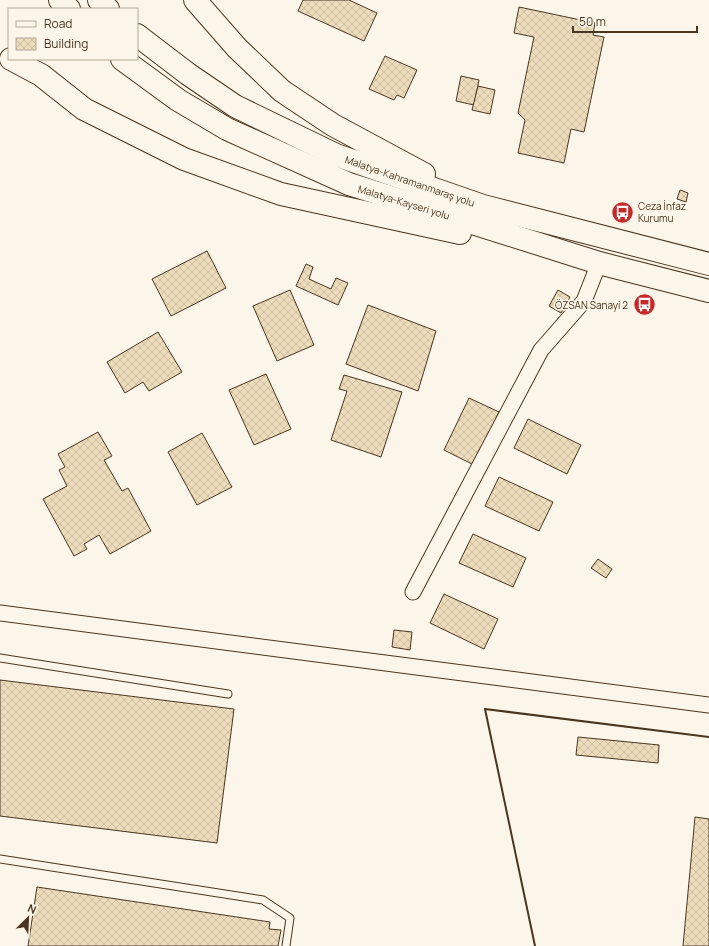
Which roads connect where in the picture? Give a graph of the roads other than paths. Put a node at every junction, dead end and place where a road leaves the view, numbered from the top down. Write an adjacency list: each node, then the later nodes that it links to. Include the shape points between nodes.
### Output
1 (60, 0): 4 (highway)
2 (99, 0): 5 (highway)
3 (195, 0): 9 (highway, via 237,48 282,91 333,125)
4 (68, 8)
5 (107, 8)
6 (138, 36): 9 (highway, Malatya-Kahramanmaraş yolu, via 235,106 336,155)
7 (12, 60): 10 (highway, via 41,75 84,109 184,160 281,194)
8 (123, 60): 10 (highway, Malatya-Kayseri yolu, via 178,100 227,129 349,184)
9 (483, 206): 11 (highway, Malatya-Kahramanmaraş yolu)
10 (599, 263): 12 (highway, Malatya-Kayseri yolu); 13 (street, via 584,301 541,350)
11 (709, 264)
12 (709, 292)
13 (414, 592)
14 (0, 613): 17 (street)
15 (0, 658): 16 (lane)
16 (228, 694)
17 (709, 705)
18 (0, 859): 19 (lane, via 263,900 290,918)
19 (286, 946)

